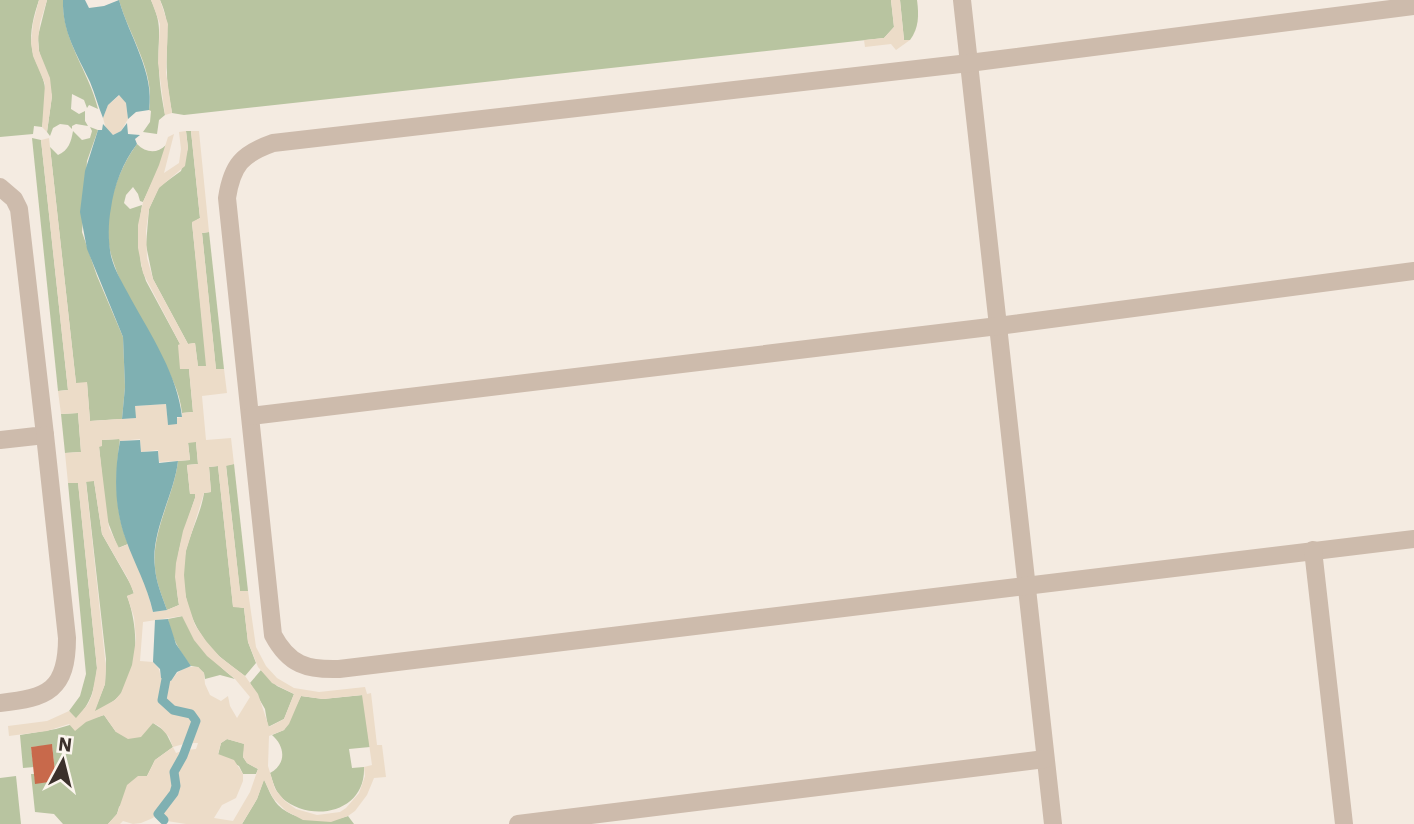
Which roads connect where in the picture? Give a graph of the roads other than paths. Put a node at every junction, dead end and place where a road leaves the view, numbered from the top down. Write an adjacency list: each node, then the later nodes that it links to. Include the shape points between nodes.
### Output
1 (962, 0): 3 (street)
2 (1414, 6): 3 (street)
3 (969, 63): 6 (street); 7 (street, via 273,143 256,149 240,161 230,177 227,198)
4 (0, 187): 8 (street, via 19,209)
5 (1414, 271): 6 (street)
6 (998, 326): 7 (street); 12 (street)
7 (251, 416): 12 (street, via 273,635 295,662 317,670)
8 (45, 435): 9 (street); 13 (street, via 67,638 66,668 50,690 37,697)
9 (0, 440)
10 (1414, 539): 11 (street)
11 (1313, 550): 12 (street); 17 (street)
12 (1027, 586): 14 (street)
13 (0, 703)
14 (1045, 759): 15 (street); 16 (street)
15 (518, 824)
16 (1052, 824)
17 (1344, 824)

